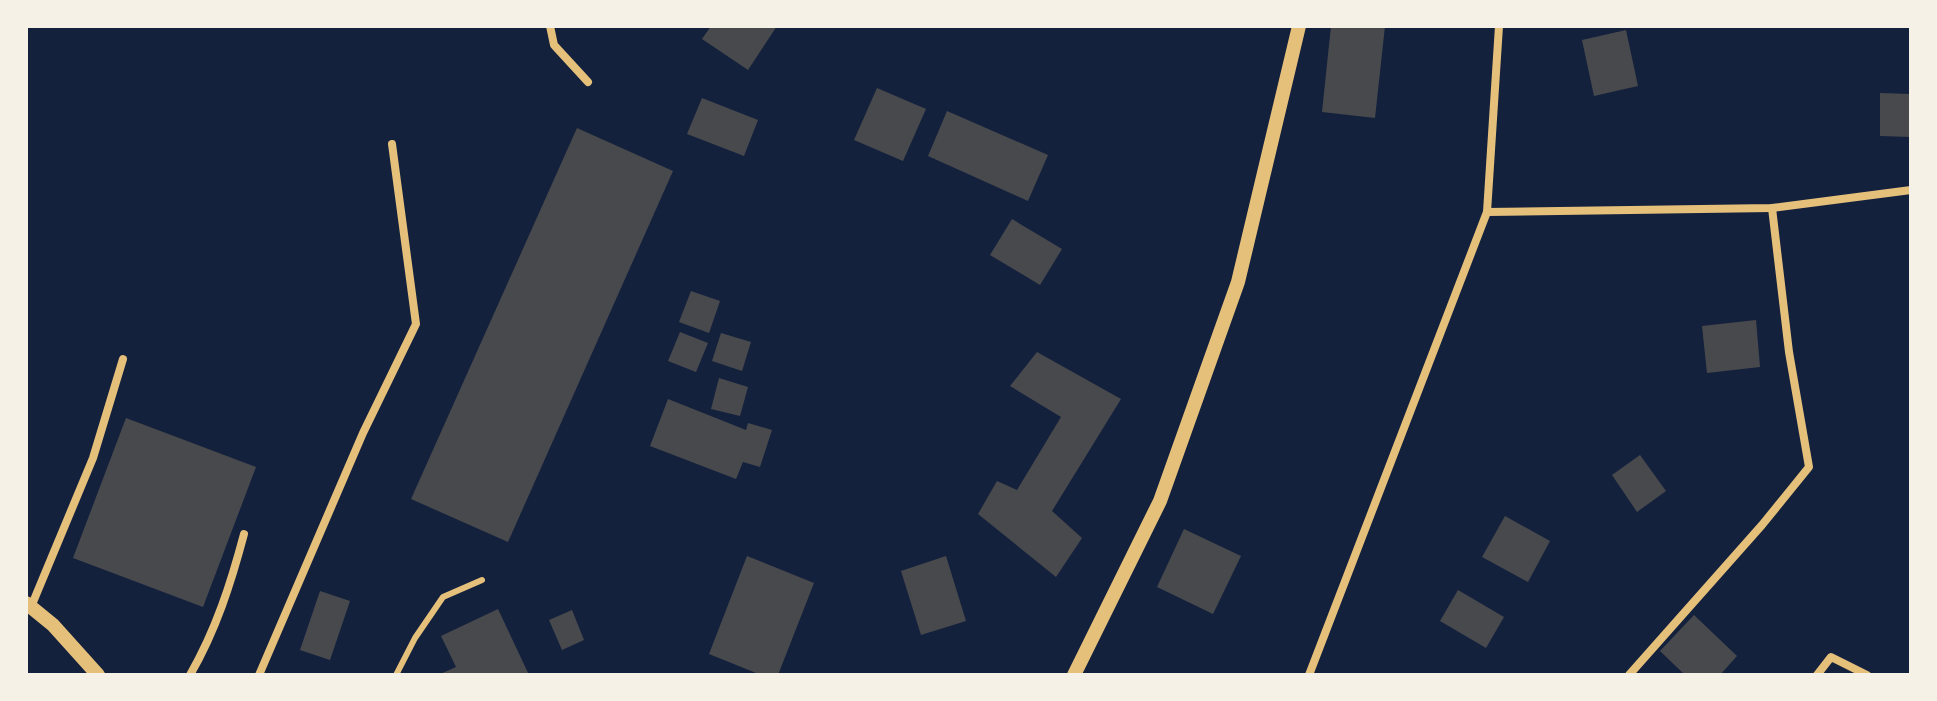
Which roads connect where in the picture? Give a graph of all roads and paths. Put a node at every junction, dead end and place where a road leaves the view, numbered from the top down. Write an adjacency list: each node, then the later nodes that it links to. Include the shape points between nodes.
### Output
1 (550, 26): 4 (street, via 554,45)
2 (1300, 26): 17 (street, via 1238,282 1160,501)
3 (1499, 26): 8 (street)
4 (588, 82)
5 (392, 144): 15 (street, via 416,324)
6 (1911, 190): 7 (street)
7 (1772, 208): 8 (street); 19 (street, via 1809,467)
8 (1487, 212): 18 (street)
9 (123, 359): 12 (street, via 93,458)
10 (244, 534): 14 (street, via 209,641)
11 (482, 580): 16 (lane, via 443,597)
12 (29, 605): 13 (street)
13 (98, 675)
14 (190, 675)
15 (259, 675)
16 (396, 675)
17 (1074, 675)
18 (1309, 675)
19 (1629, 675)
20 (1817, 675): 21 (street, via 1831,657)
21 (1867, 675)

